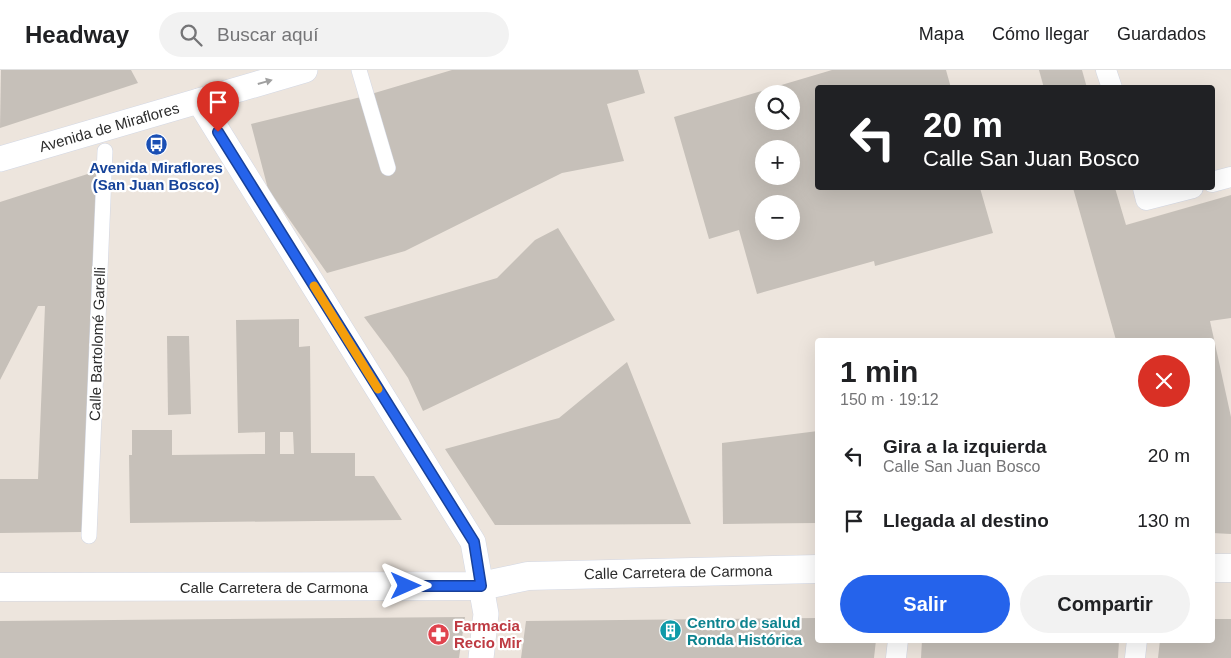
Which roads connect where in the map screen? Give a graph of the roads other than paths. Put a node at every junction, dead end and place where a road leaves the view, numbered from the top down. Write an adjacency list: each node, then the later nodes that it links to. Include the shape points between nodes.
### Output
1 (305, 70): 5 (street, Avenida de Miraflores, one-way to 1)
2 (359, 70): 8 (street)
3 (1106, 70): 4 (street)
4 (1111, 85)
5 (199, 101): 7 (street, Avenida de Miraflores); 17 (street, via 474,542)
6 (105, 152): 13 (street, Calle Bartolomé Garelli)
7 (0, 159)
8 (388, 168)
9 (1231, 177): 10 (street)
10 (1215, 181)
11 (1143, 190): 12 (street, via 1146,200)
12 (1185, 190)
13 (89, 536)
14 (1215, 568): 15 (main road)
15 (1231, 568)
16 (815, 569): 17 (main road, Calle Carretera de Carmona, via 528,576)
17 (481, 586): 18 (main road, Calle Carretera de Carmona); 21 (street, via 486,614)
18 (0, 587)
19 (898, 643): 22 (street)
20 (1137, 643): 23 (street)
21 (481, 658)
22 (896, 658)
23 (1136, 658)

